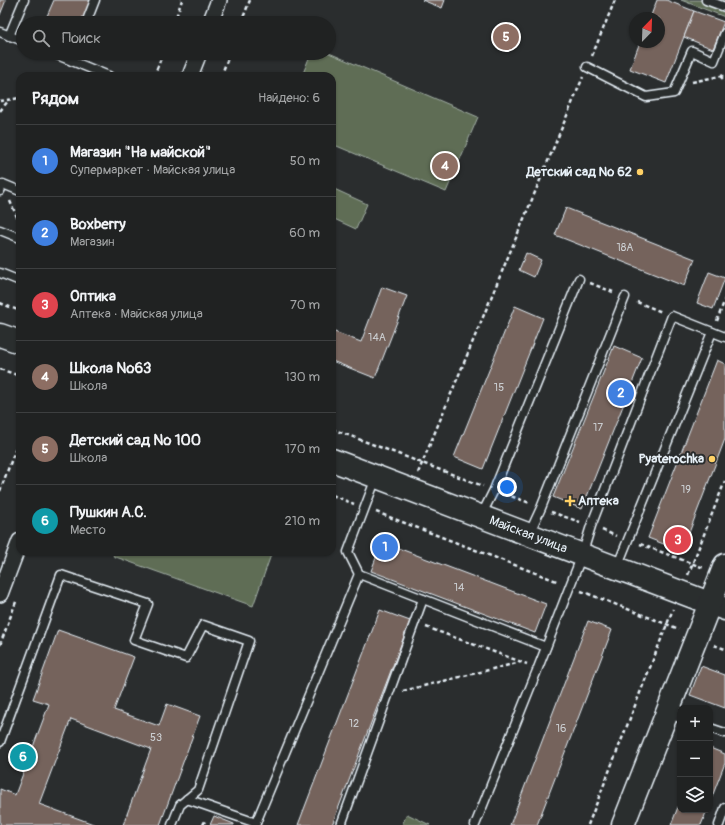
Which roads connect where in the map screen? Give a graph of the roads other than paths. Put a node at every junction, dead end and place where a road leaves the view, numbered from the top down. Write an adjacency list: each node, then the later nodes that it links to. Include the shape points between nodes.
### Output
1 (24, 0): 6 (lane)
2 (95, 0): 7 (lane)
3 (219, 0): 8 (street)
4 (706, 0): 5 (lane)
5 (725, 7)
6 (17, 16)
7 (89, 16)
8 (213, 16)
9 (16, 19): 12 (lane)
10 (0, 32): 12 (lane)
11 (725, 33): 16 (lane, via 714,61 692,50 674,93 646,97)
12 (9, 36): 13 (lane)
13 (16, 38)
14 (80, 60): 17 (lane)
15 (196, 60): 18 (street)
16 (587, 67)
17 (102, 72)
18 (191, 72)
19 (16, 189): 20 (lane, via 3,184)
20 (0, 191)
21 (0, 230): 22 (lane)
22 (16, 236)
23 (0, 273): 24 (lane)
24 (16, 279)
25 (578, 279): 33 (lane, via 494,490)
26 (625, 297): 34 (lane, via 541,508)
27 (712, 332): 29 (lane); 36 (lane, via 672,316); 38 (lane)
28 (0, 335): 30 (street)
29 (725, 337)
30 (16, 341)
31 (336, 462): 32 (street, Майская улица)
32 (377, 477): 33 (street, Майская улица); 39 (lane, via 348,552)
33 (481, 516): 34 (street, Майская улица)
34 (528, 534): 36 (street, Майская улица)
35 (16, 552): 40 (street)
36 (582, 555): 38 (street, Майская улица); 43 (lane)
37 (725, 565): 42 (street)
38 (616, 568): 42 (street, Майская улица)
39 (359, 574): 41 (lane); 50 (lane)
40 (0, 594)
41 (423, 599): 43 (lane); 52 (lane)
42 (717, 606): 44 (street)
43 (546, 647): 53 (lane)
44 (673, 715): 54 (street)
45 (713, 729): 46 (lane)
46 (725, 733)
47 (0, 742): 48 (lane, via 61,575 148,604 134,640 186,658 203,625 249,641 198,790)
48 (188, 799): 50 (lane); 51 (lane, via 180,805)
49 (725, 808): 55 (lane)
50 (255, 824)
51 (172, 825)
52 (341, 825)
53 (475, 825)
54 (623, 825)
55 (718, 825)

